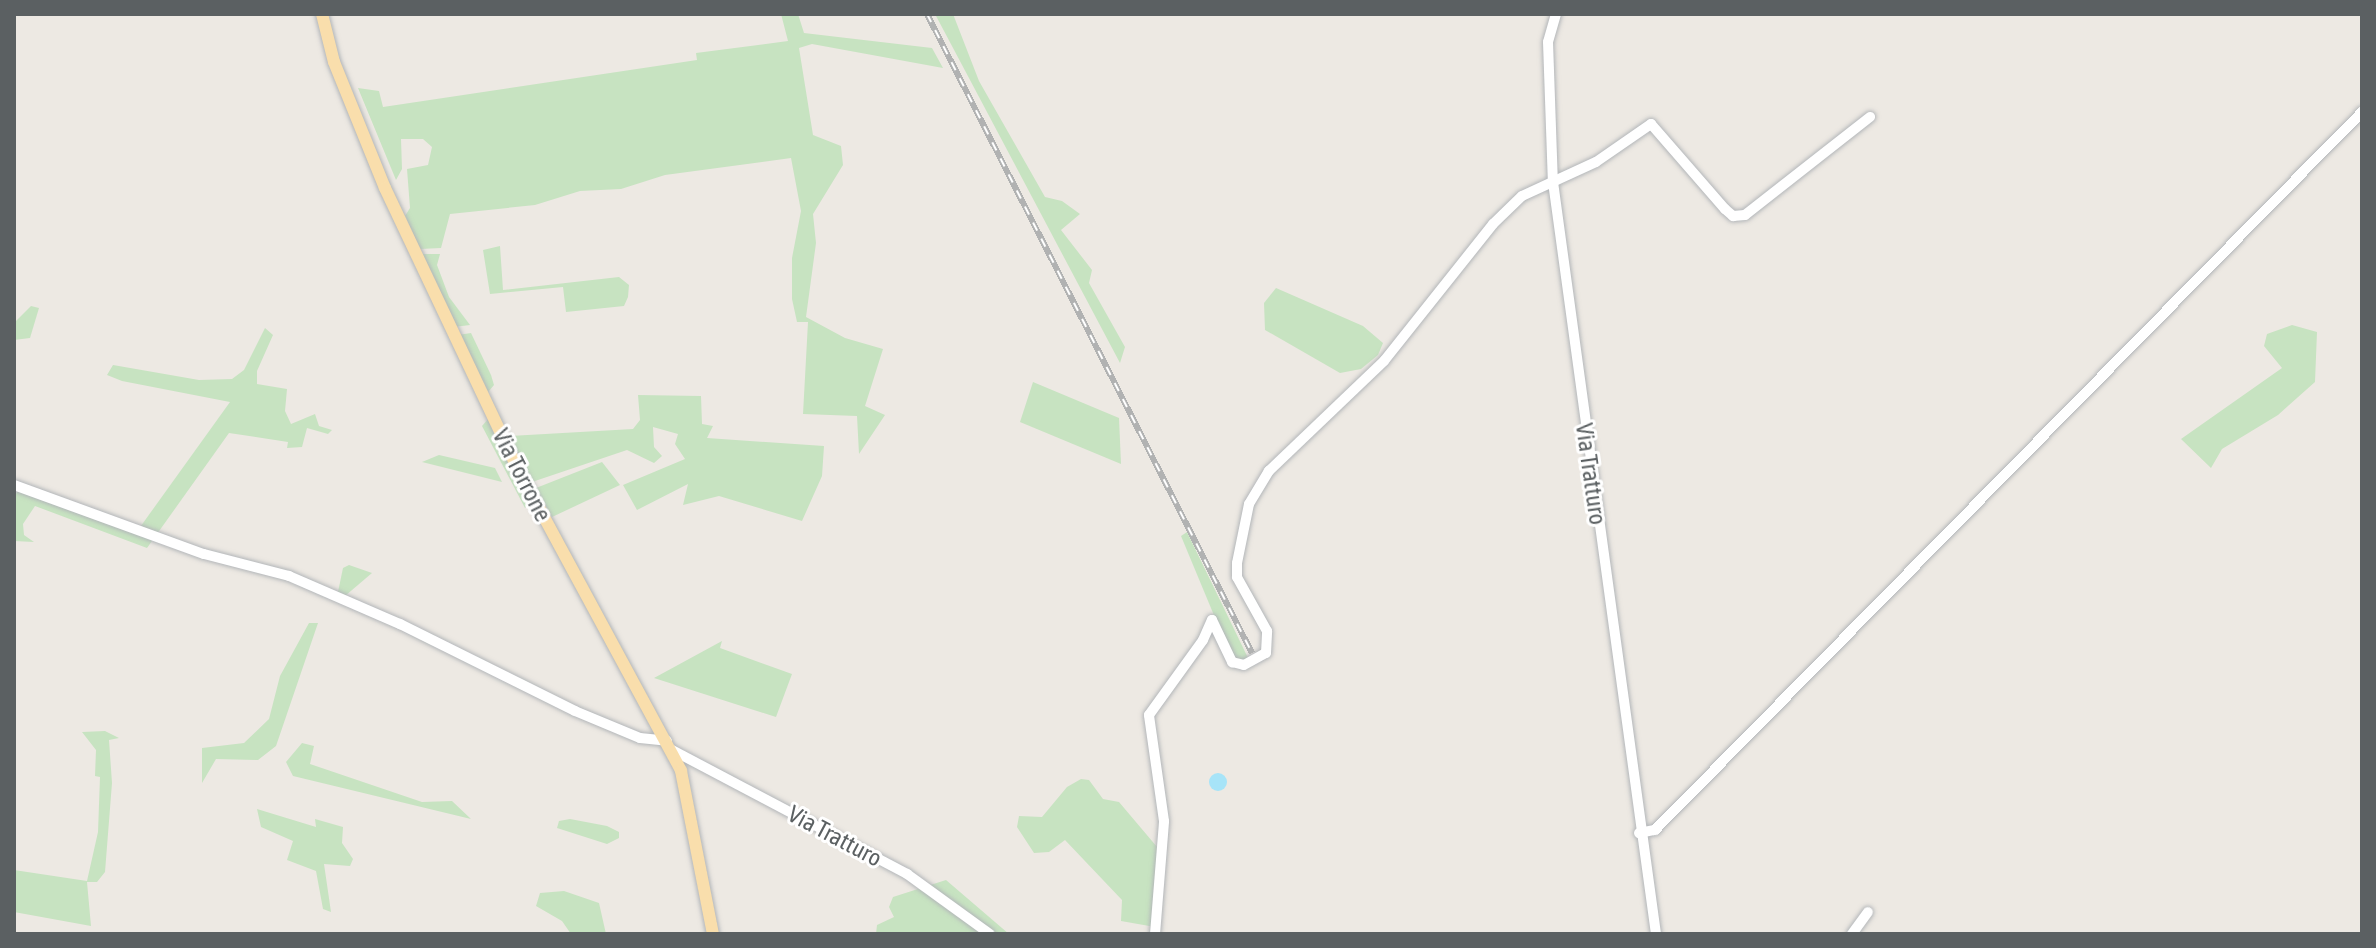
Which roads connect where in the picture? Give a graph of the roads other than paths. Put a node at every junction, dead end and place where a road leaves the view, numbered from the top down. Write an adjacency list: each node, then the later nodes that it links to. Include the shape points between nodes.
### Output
1 (322, 14): 7 (main road, Via Torrone, via 334,62 385,188 518,469)
2 (1556, 14): 5 (street, Via Tratturo, via 1548,42)
3 (2362, 112): 8 (street, via 1655,830)
4 (1870, 117): 5 (street, via 1745,215 1733,216 1725,209 1651,124 1596,162)
5 (1553, 182): 8 (street, Via Tratturo); 12 (street, via 1522,196 1493,224 1384,361 1269,471 1249,504 1237,577 1267,631 1266,653 1244,665 1232,662 1212,620 1149,715 1164,821)
6 (14, 485): 7 (street, Via Tratturo, via 204,554 289,576 575,711)
7 (669, 746): 10 (main road, Via Torrone, via 687,788); 11 (street, Via Tratturo, via 907,874)
8 (1639, 833): 13 (street, Via Tratturo)
9 (1868, 912): 14 (street)
10 (713, 934)
11 (990, 934)
12 (1155, 934)
13 (1656, 934)
14 (1852, 934)

